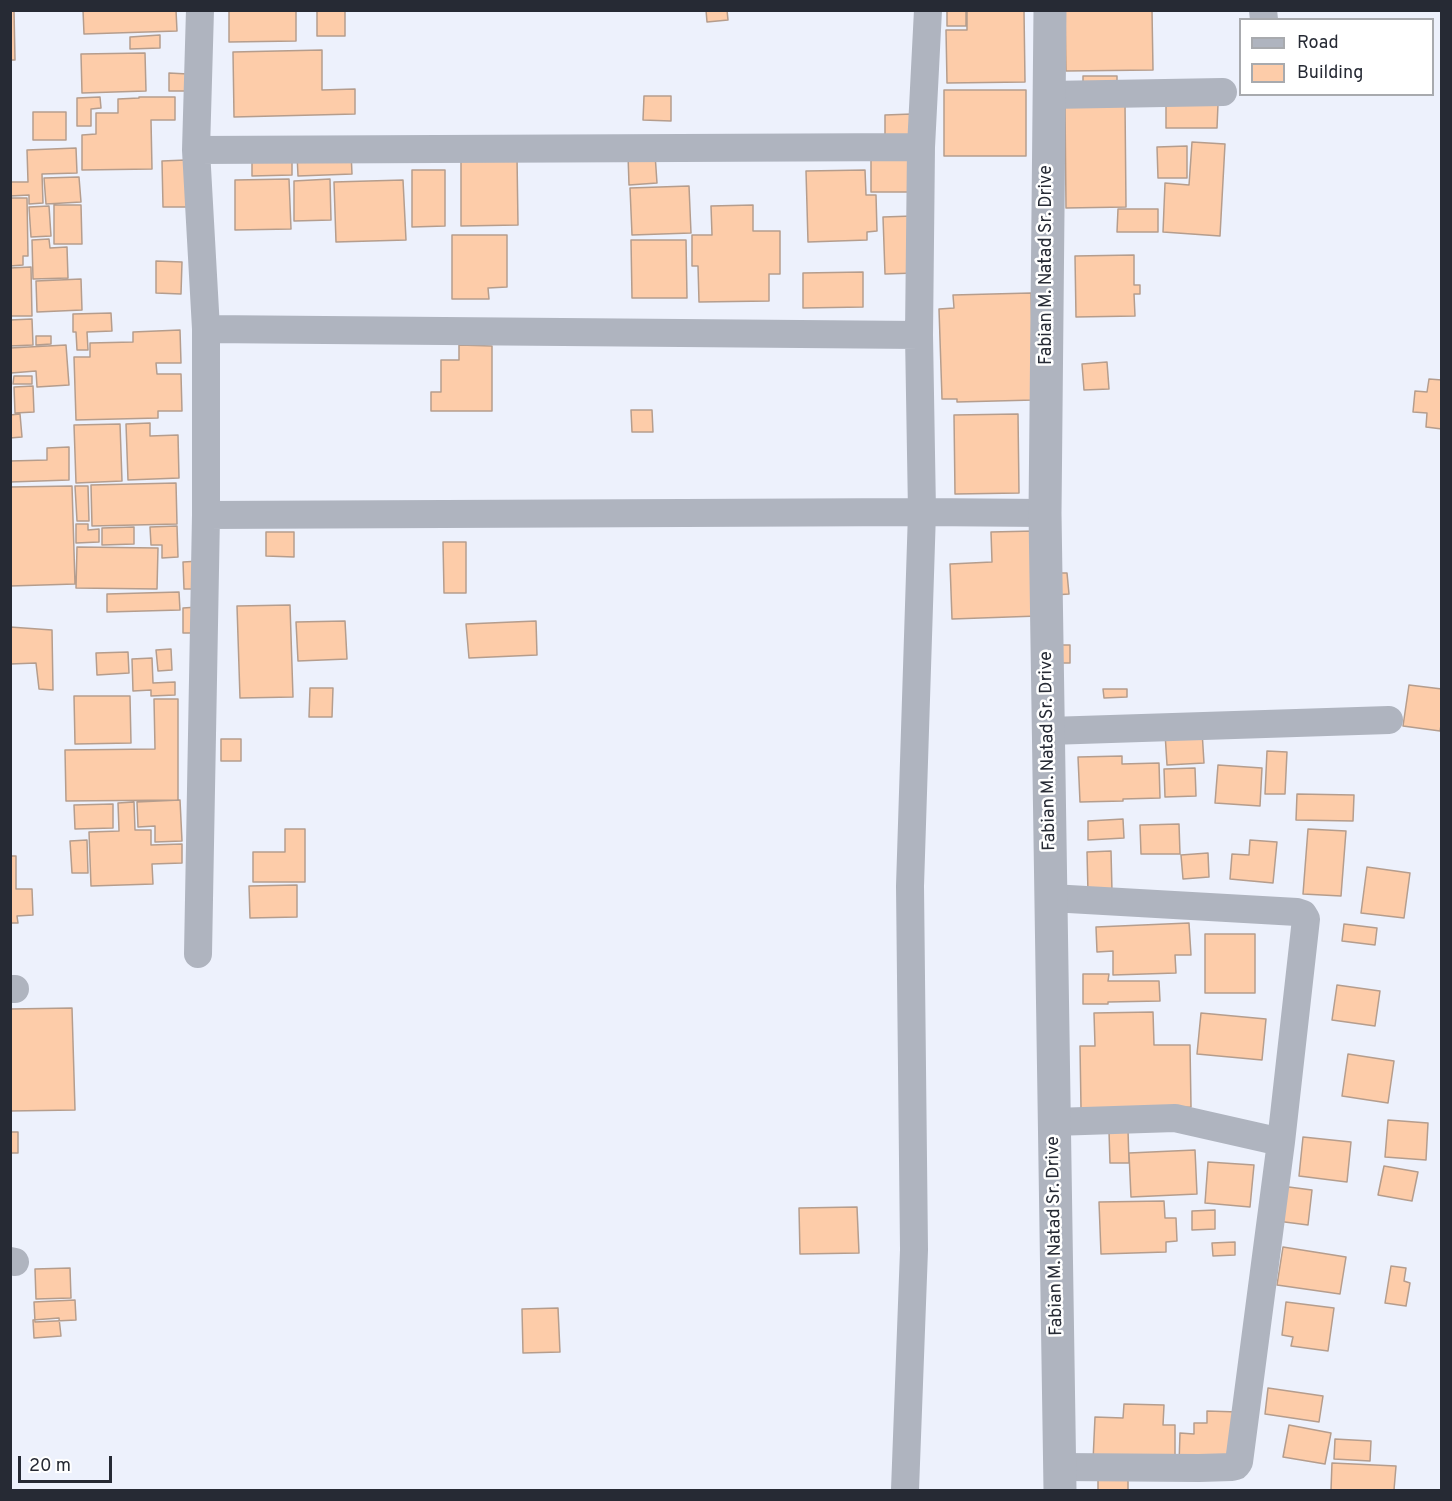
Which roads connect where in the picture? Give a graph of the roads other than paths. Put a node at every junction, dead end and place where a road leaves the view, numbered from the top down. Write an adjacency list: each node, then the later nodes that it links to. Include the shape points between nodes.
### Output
1 (200, 10): 7 (street)
2 (928, 10): 6 (street)
3 (1050, 10): 5 (street, Fabian M. Natad Sr. Drive)
4 (1223, 92): 5 (street)
5 (1048, 95): 11 (street, Fabian M. Natad Sr. Drive)
6 (921, 147): 7 (street); 9 (street)
7 (196, 150): 8 (street)
8 (206, 328): 9 (street); 12 (street)
9 (919, 335): 10 (street)
10 (922, 513): 11 (street); 12 (street); 20 (street, via 910,886 914,1250)
11 (1045, 513): 14 (street, Fabian M. Natad Sr. Drive)
12 (206, 515): 16 (street)
13 (1389, 720): 14 (street)
14 (1049, 731): 15 (street, Fabian M. Natad Sr. Drive)
15 (1051, 898): 17 (street, Fabian M. Natad Sr. Drive); 18 (street, via 1303,914 1306,919)
16 (198, 954)
17 (1054, 1122): 18 (street, via 1175,1118); 19 (street, Fabian M. Natad Sr. Drive)
18 (1281, 1142): 19 (street, via 1239,1462 1232,1467)
19 (1060, 1479)
20 (905, 1491)

